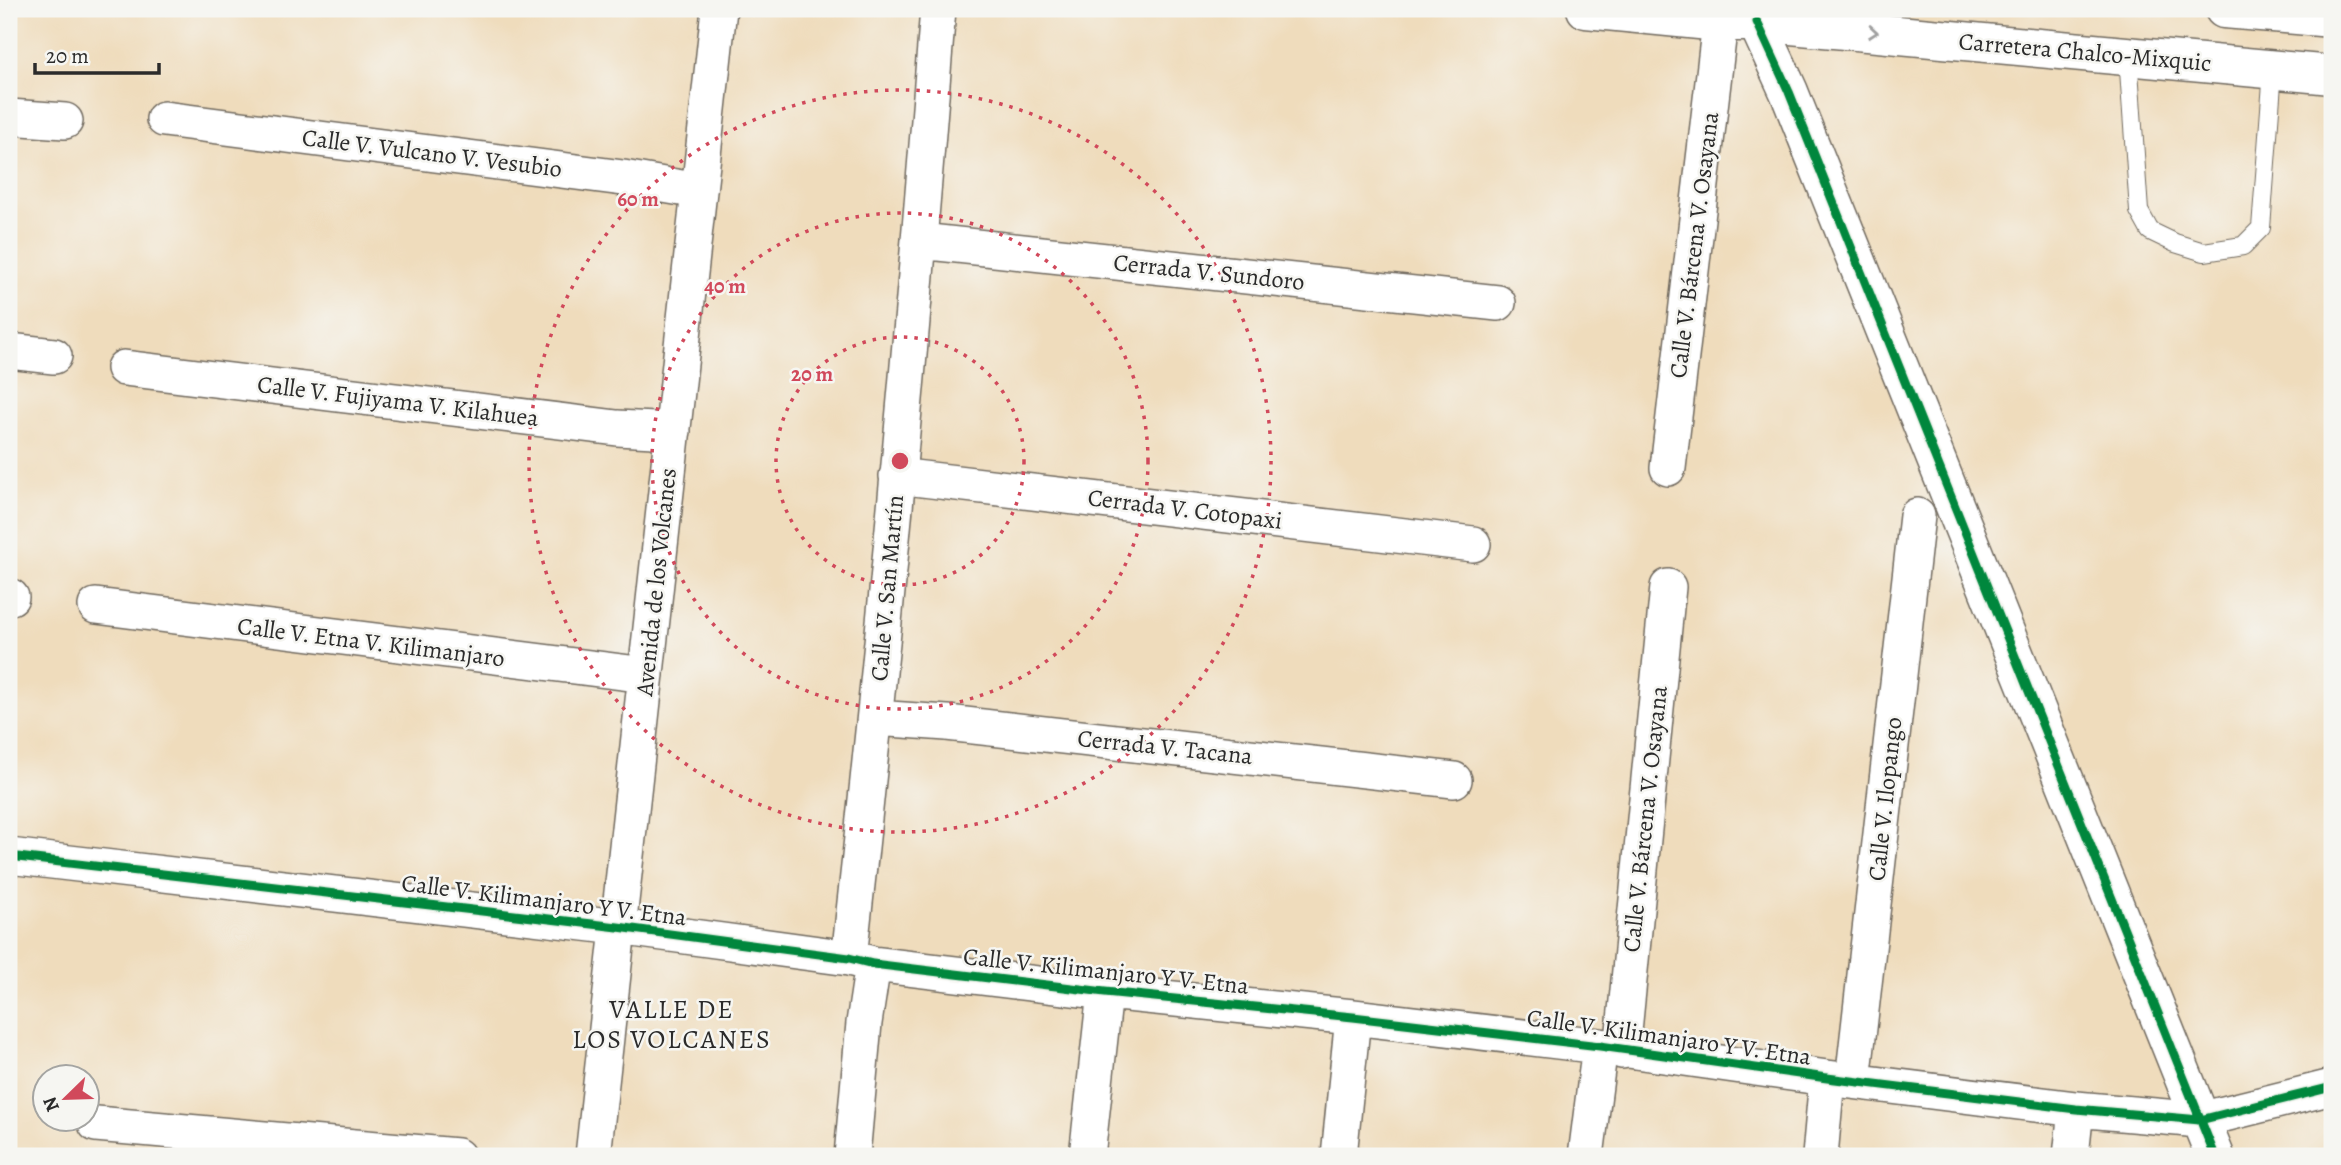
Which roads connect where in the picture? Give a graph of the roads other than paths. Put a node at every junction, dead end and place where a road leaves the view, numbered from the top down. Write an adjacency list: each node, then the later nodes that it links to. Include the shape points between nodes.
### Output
1 (719, 9): 13 (street, Avenida de los Volcanes)
2 (938, 9): 14 (street, Calle V. San Martín)
3 (1586, 9): 6 (street, Carretera Chalco-Mixquic)
4 (2224, 9): 5 (street)
5 (2326, 14)
6 (1738, 22): 7 (street, Carretera Chalco-Mixquic, one-way to 7); 20 (street, Calle V. Bárcena V. Osayana); 38 (street, via 1789,92)
7 (2128, 56): 8 (street, Carretera Chalco-Mixquic); 8 (lane, via 2139,211 2150,231 2204,252 2243,246 2261,228)
8 (2273, 70): 9 (street, Carretera Chalco-Mixquic)
9 (2332, 75)
10 (9, 117): 12 (street)
11 (164, 119): 13 (street, Calle V. Vulcano V. Vesubio)
12 (65, 121)
13 (699, 191): 19 (street, Avenida de los Volcanes)
14 (920, 241): 15 (street, Cerrada V. Sundoro); 21 (street, Calle V. San Martín)
15 (1498, 303)
16 (9, 351): 17 (street)
17 (54, 356)
18 (124, 368): 19 (street, Calle V. Fujiyama V. Kilahuea)
19 (673, 431): 26 (street, Avenida de los Volcanes)
20 (1668, 468)
21 (897, 476): 23 (street, Cerrada V. Cotopaxi); 27 (street, Calle V. San Martín)
22 (1917, 516): 35 (street, Calle V. Ilopango)
23 (1473, 544)
24 (1668, 587): 34 (street, Calle V. Bárcena V. Osayana)
25 (96, 606): 26 (street, Calle V. Etna V. Kilimanjaro)
26 (646, 675): 30 (street, Avenida de los Volcanes)
27 (875, 718): 28 (street, Cerrada V. Tacana); 31 (street, Calle V. San Martín)
28 (1454, 779)
29 (9, 856): 30 (street, Calle V. Kilimanjaro Y V. Etna)
30 (618, 927): 31 (street, Calle V. Kilimanjaro Y V. Etna); 41 (street, Avenida de los Volcanes)
31 (861, 961): 32 (street, Calle V. Kilimanjaro Y V. Etna); 42 (street, Calle V. San Martín, via 864,1023)
32 (1105, 992): 33 (street, Calle V. Kilimanjaro Y V. Etna); 43 (street)
33 (1353, 1017): 34 (street, Calle V. Kilimanjaro Y V. Etna); 44 (street)
34 (1611, 1049): 35 (street, Calle V. Kilimanjaro Y V. Etna); 45 (street, Calle V. Bárcena V. Osayana)
35 (1840, 1080): 37 (street, Calle V. Kilimanjaro Y V. Etna); 46 (street, Calle V. Ilopango)
36 (2332, 1087): 38 (street, Calle V. Kilimanjaro Y V. Etna)
37 (2076, 1109): 38 (street, Calle V. Kilimanjaro Y V. Etna); 47 (street)
38 (2200, 1120): 48 (street)
39 (102, 1125): 40 (street)
40 (457, 1156)
41 (593, 1156)
42 (852, 1156)
43 (1087, 1156)
44 (1339, 1156)
45 (1586, 1156)
46 (1820, 1156)
47 (2071, 1156)
48 (2215, 1156)

